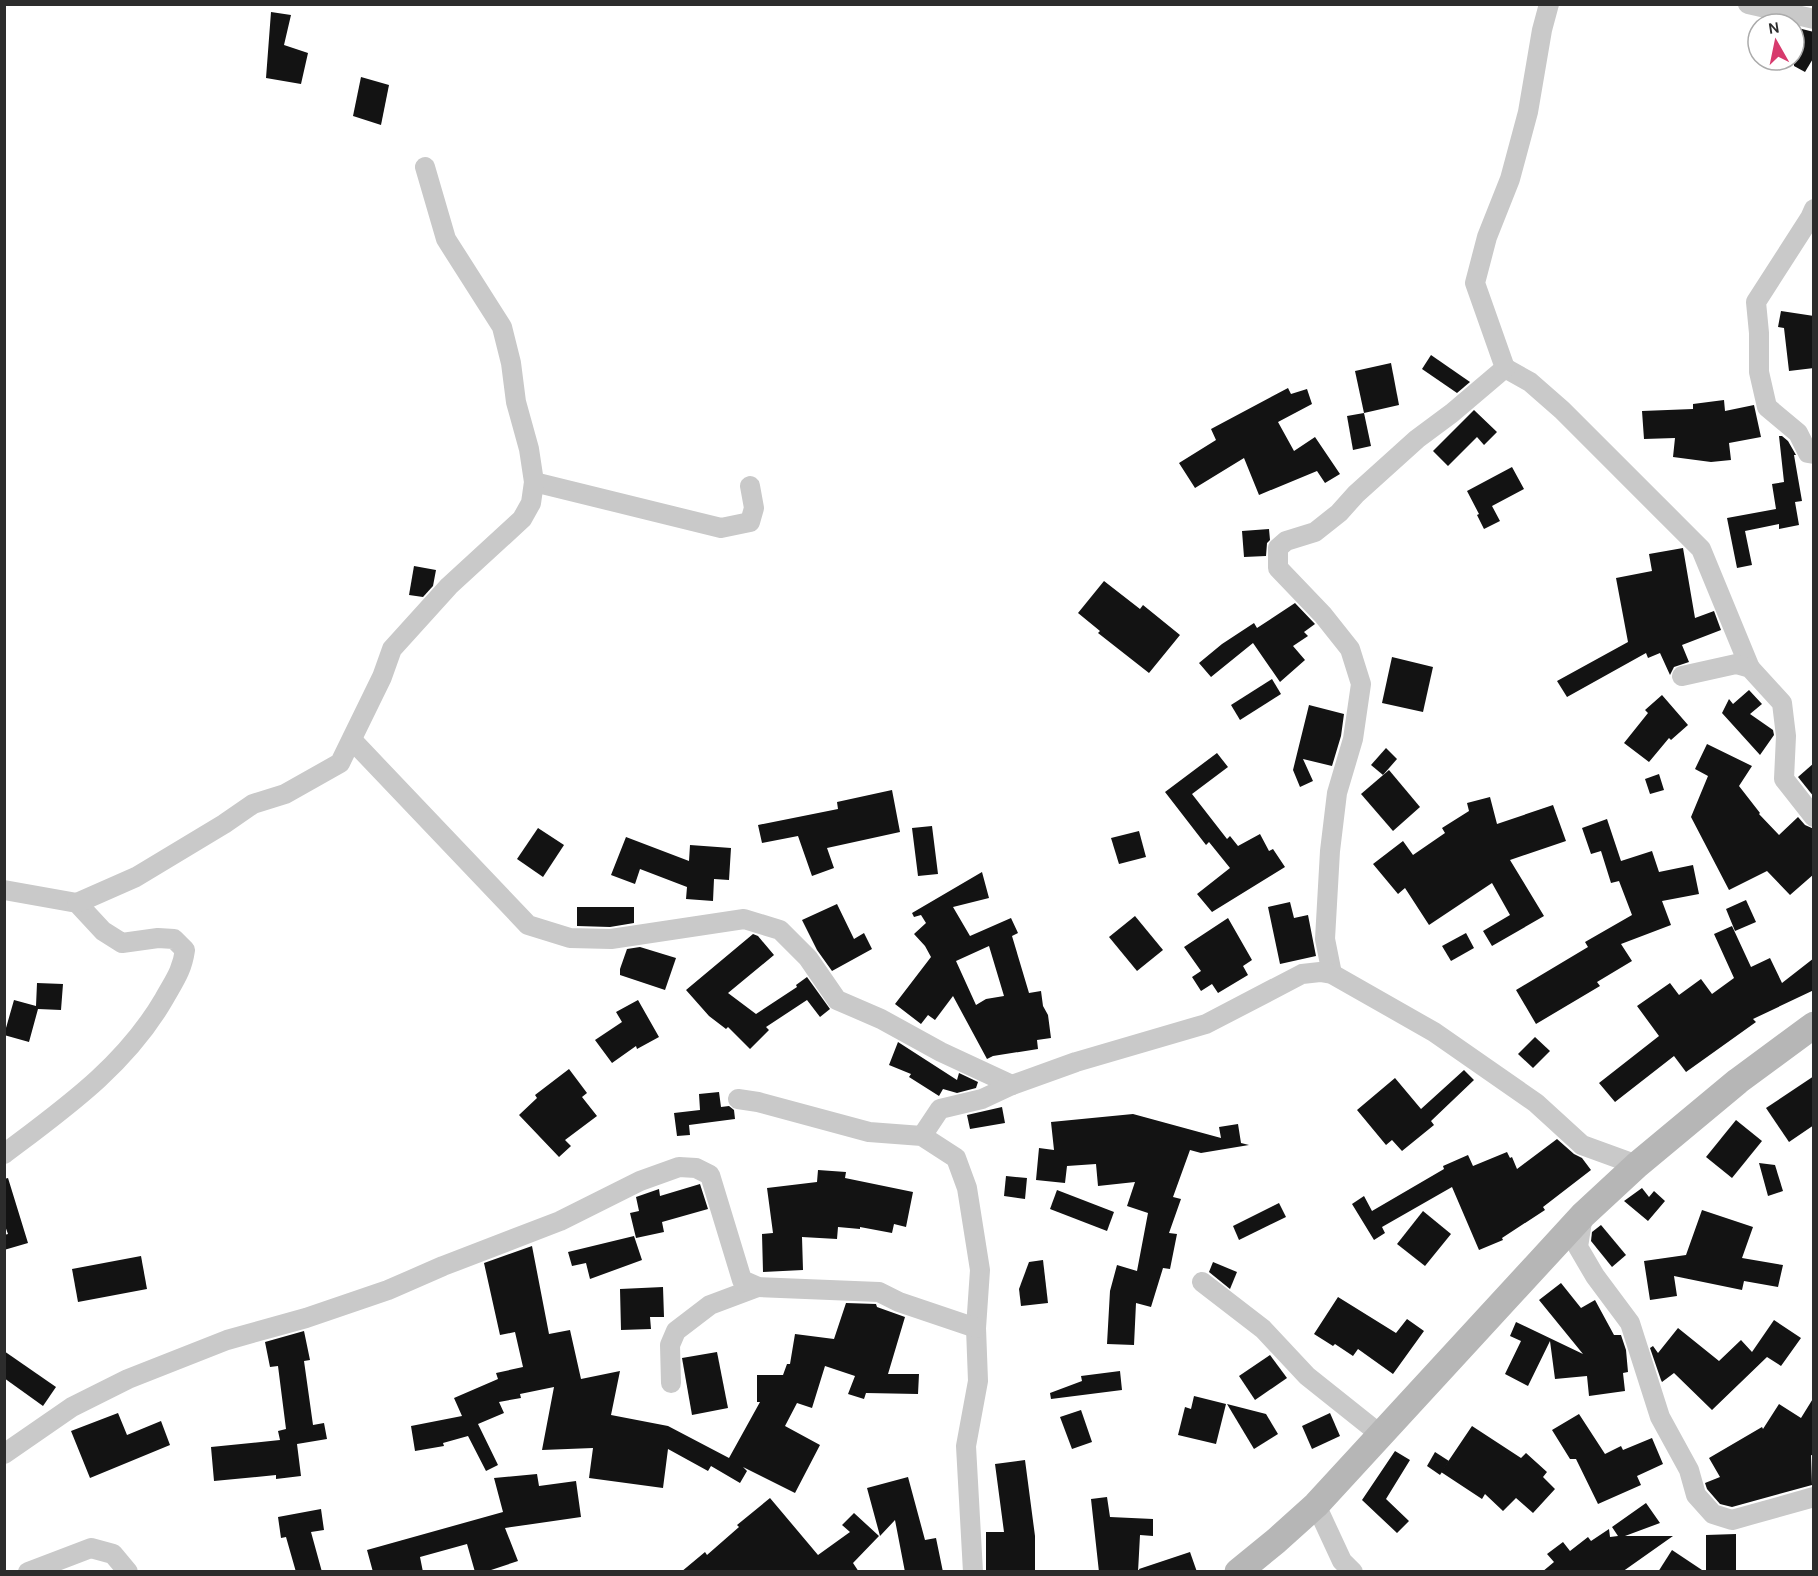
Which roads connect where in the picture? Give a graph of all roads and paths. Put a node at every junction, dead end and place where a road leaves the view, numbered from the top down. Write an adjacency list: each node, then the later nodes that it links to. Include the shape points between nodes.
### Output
1 (1549, 4): 6 (street, via 1528,112 1510,179 1486,237 1475,284)
2 (1748, 4): 3 (street)
3 (1814, 19)
4 (425, 167): 8 (street, via 446,239 502,327)
5 (1814, 209): 7 (street, via 1756,302 1759,372 1767,407 1798,434 1808,453)
6 (1505, 368): 10 (street, via 1530,382 1562,410 1701,549); 16 (street, via 1417,439 1339,513 1315,532 1286,541 1278,548 1278,568 1350,650 1361,684 1353,739 1337,793 1330,851 1325,939)
7 (1814, 454)
8 (534, 482): 9 (street, via 721,528 750,522 754,508); 12 (street, via 531,503 522,519 448,586 392,649)
9 (750, 486)
10 (1750, 668): 11 (street, via 1736,664); 13 (street, via 1782,703 1786,736 1784,779)
11 (1682, 676)
12 (351, 740): 15 (street, via 340,763 285,794 254,804 136,877); 18 (street, via 528,925 570,938 611,939 744,919 780,930 808,958 837,1000)
13 (1814, 817)
14 (4, 890): 15 (street)
15 (77, 903): 21 (street, via 103,931 122,944 174,939 185,950 182,967 149,1025 130,1049 79,1097)
16 (1332, 974): 18 (street, via 1302,974 1206,1024); 22 (street, via 1434,1032 1536,1103 1582,1145)
17 (1814, 1025): 22 (main road, via 1738,1081)
18 (1012, 1085): 20 (street, via 940,1109)
19 (738, 1099): 20 (street, via 869,1132)
20 (922, 1136): 26 (street, via 956,1158 967,1188 980,1270)
21 (4, 1154)
22 (1637, 1165): 23 (main road)
23 (1583, 1215): 28 (main road); 30 (street, via 1578,1247 1630,1323 1660,1417 1689,1470 1696,1495 1713,1514 1732,1520)
24 (1202, 1282): 28 (street, via 1263,1329 1307,1376)
25 (758, 1287): 26 (street, via 879,1292); 27 (street, via 710,1305 676,1331 670,1345); 29 (street, via 742,1280 710,1175 696,1168 679,1167 640,1181 560,1221 388,1290 227,1340 128,1379 72,1407)
26 (976, 1328): 34 (street, via 978,1381 966,1446)
27 (671, 1383)
28 (1381, 1435): 31 (main road)
29 (4, 1454)
30 (1814, 1497)
31 (1316, 1505): 35 (main road); 36 (street, via 1342,1561)
32 (28, 1572): 33 (street, via 91,1548 113,1554)
33 (128, 1572)
34 (973, 1572)
35 (1238, 1572)
36 (1353, 1572)

